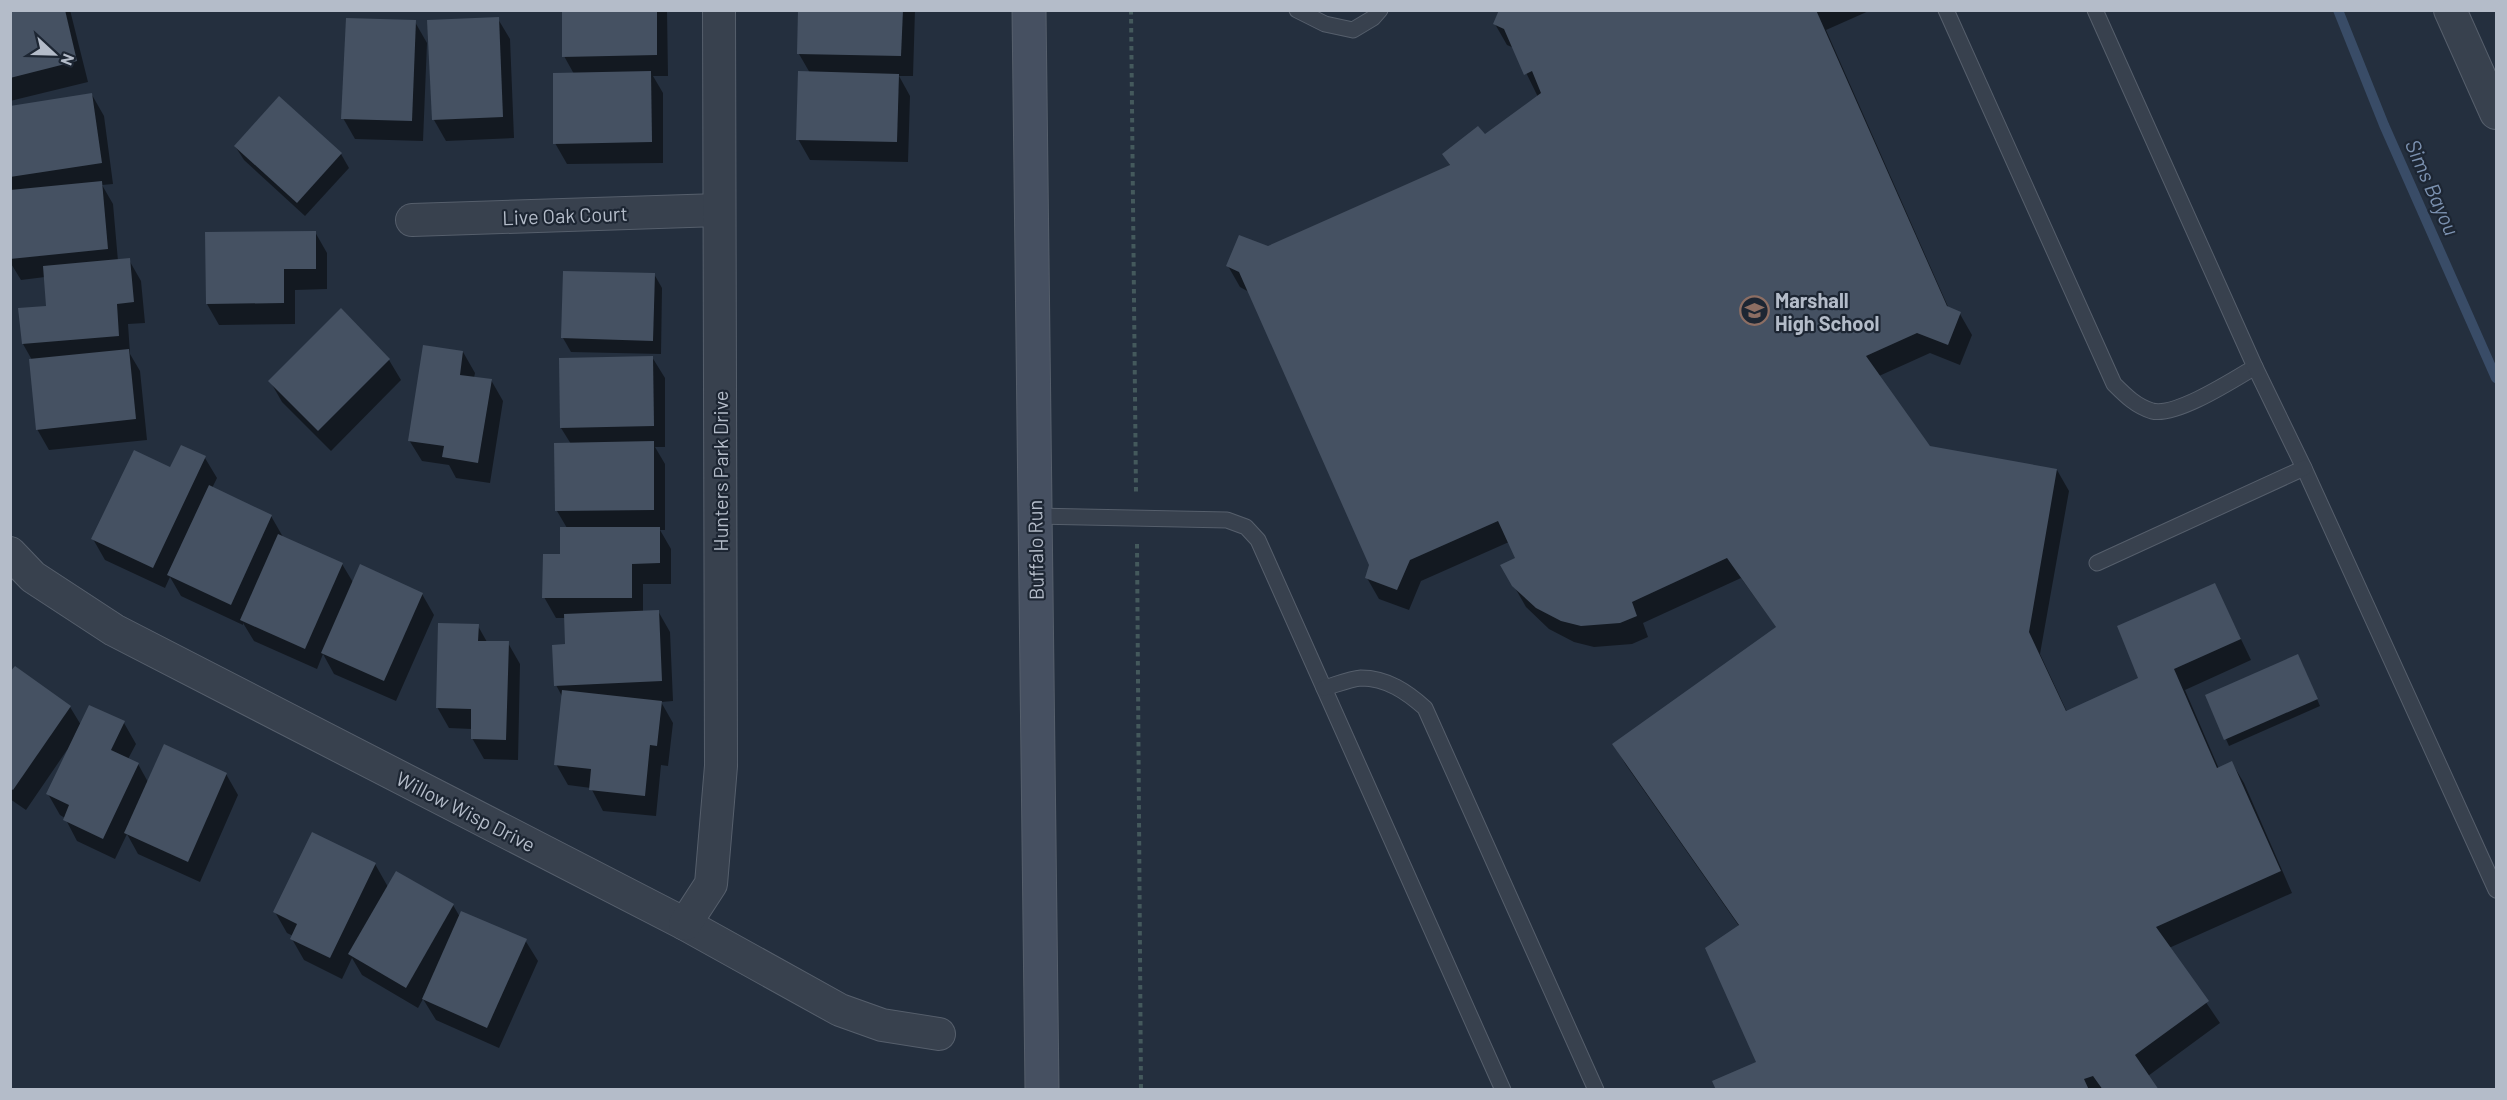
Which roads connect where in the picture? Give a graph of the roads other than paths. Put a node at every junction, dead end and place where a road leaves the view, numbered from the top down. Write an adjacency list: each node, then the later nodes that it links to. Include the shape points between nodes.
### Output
1 (719, 10): 9 (street, Hunters Park Drive)
2 (1029, 10): 13 (street, Buffalo Run)
3 (1297, 10): 4 (lane, via 1325,24 1353,30)
4 (1380, 10)
5 (1946, 10): 11 (lane, via 2114,384 2133,403 2155,412 2189,404)
6 (2095, 10): 11 (lane)
7 (2450, 10): 8 (street)
8 (2496, 113)
9 (719, 210): 10 (street, Live Oak Court); 18 (street, Hunters Park Drive, via 721,766 711,884)
10 (412, 220)
11 (2255, 367): 12 (lane)
12 (2304, 468): 15 (lane); 17 (lane)
13 (1035, 516): 16 (lane, via 1227,520 1246,527 1258,540); 20 (street, Buffalo Run)
14 (10, 553): 18 (street, Willow Wisp Drive, via 33,577 114,630)
15 (2097, 563)
16 (1324, 688): 21 (lane); 22 (lane, via 1360,678 1380,681 1405,690 1425,708)
17 (2496, 890)
18 (684, 924): 19 (street, Willow Wisp Drive, via 840,1010 882,1025)
19 (939, 1034)
20 (1042, 1089)
21 (1503, 1089)
22 (1596, 1089)

